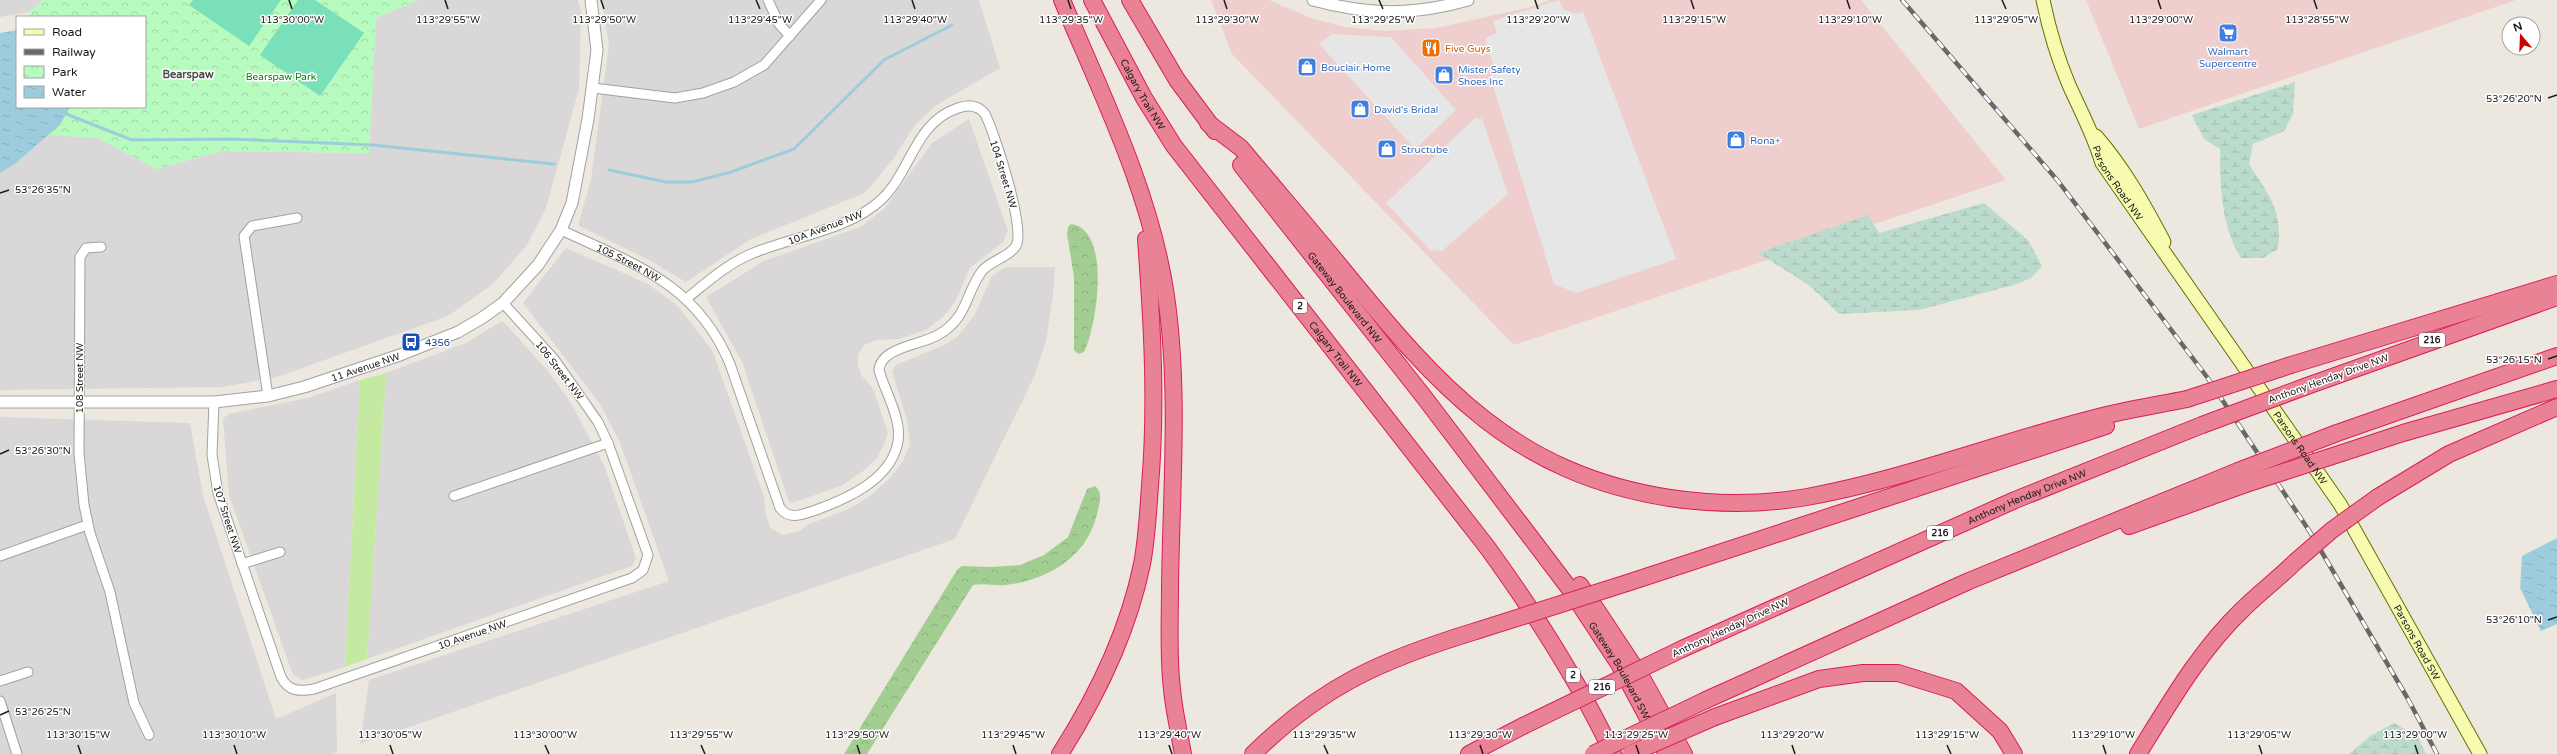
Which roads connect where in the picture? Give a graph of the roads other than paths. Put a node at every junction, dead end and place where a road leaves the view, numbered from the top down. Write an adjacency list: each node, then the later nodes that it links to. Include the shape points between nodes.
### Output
1 (591, 0): 11 (street, via 597,50)
2 (768, 0): 10 (street, via 778,24)
3 (821, 0): 10 (street)
4 (1062, 0): 14 (highway, via 1111,117)
5 (1092, 0): 54 (highway, Calgary Trail NW / 2, via 1136,85 1174,146 1526,600 1577,682)
6 (1130, 0): 13 (highway, Gateway Boulevard NW, via 1177,80)
7 (1313, 0): 8 (street, via 1360,12 1387,13 1438,8)
8 (1468, 0)
9 (2043, 0): 36 (main road, Parsons Road NW, via 2055,48 2093,133 2115,158 2136,190 2190,289 2317,469)
10 (790, 36): 11 (street, via 764,65 753,73 703,93 663,98)
11 (593, 88): 16 (street, via 577,180)
12 (978, 108): 20 (street, 10A Avenue NW, via 962,107 935,121 918,140 891,189 872,208 854,218 745,257); 34 (street, 104 Street NW, via 988,121 1014,203 1019,229 1017,245 981,273 964,309 947,329 932,339 881,360 879,370 898,433 896,448 884,468 860,489 840,501 796,516)
13 (1208, 123): 25 (highway, via 1240,148 1409,348 1440,382 1477,415 1531,451 1598,482 1633,492 1711,504 1754,504 1806,497 1879,480 2111,414); 33 (highway, Gateway Boulevard NW)
14 (1144, 207): 49 (highway, via 1155,368 1153,447 1142,564 1103,682); 50 (highway, via 1158,254 1166,298 1173,386 1170,637 1172,689)
15 (297, 218): 24 (street, via 252,226 244,236)
16 (561, 230): 20 (street, 105 Street NW, via 648,271); 21 (street, 11 Avenue NW, via 538,265)
17 (102, 246): 28 (street, 108 Street NW, via 86,248 80,257)
18 (2557, 284): 25 (highway, bridge)
19 (2557, 297): 52 (highway, Anthony Henday Drive NW / 216, bridge, via 2202,425 2015,500 1682,649)
20 (686, 299): 34 (street, 105 Street NW, via 712,331 726,354 778,502)
21 (503, 303): 24 (street, 11 Avenue NW, via 458,332 437,341 329,379); 30 (street, 106 Street NW, via 573,383)
22 (2557, 356): 31 (highway, bridge, via 2337,433)
23 (2557, 389): 31 (highway, bridge, via 2342,453)
24 (268, 396): 27 (street, 11 Avenue NW)
25 (2187, 399): 51 (highway, bridge, via 1376,666 1338,686 1280,728)
26 (0, 402): 28 (street, 11 Avenue NW)
27 (214, 402): 28 (street, 11 Avenue NW); 39 (street, 107 Street NW, via 212,455 216,483)
28 (79, 403): 35 (street, 108 Street NW, via 79,469)
29 (2557, 407): 41 (highway, bridge, via 2449,454 2378,497 2332,530)
30 (608, 443): 32 (street); 40 (street, 106 Street NW, via 648,555)
31 (2242, 478): 53 (highway, bridge, via 2039,551 1880,620)
32 (454, 496)
33 (1500, 496): 42 (highway, Gateway Boulevard NW); 57 (highway, via 1568,570 1599,611 1656,702)
34 (787, 514)
35 (87, 525): 38 (street); 47 (street, 108 Street NW, via 110,592 134,703)
36 (2356, 529): 61 (main road, Parsons Road SW)
37 (280, 552): 39 (street, 107 Street NW)
38 (0, 556)
39 (242, 564): 45 (street, 107 Street NW, via 281,677)
40 (645, 566): 45 (street, 10 Avenue NW, via 632,578 314,689)
41 (2271, 586): 59 (highway, via 2243,609 2200,659 2176,692); 60 (highway, via 2202,671)
42 (1569, 588): 56 (highway, Gateway Boulevard SW, via 1619,664)
43 (28, 672): 44 (street)
44 (0, 682)
45 (293, 690)
46 (0, 701): 48 (street)
47 (149, 735)
48 (17, 754)
49 (1060, 754)
50 (1183, 754)
51 (1254, 754)
52 (1469, 754)
53 (1593, 754)
54 (1613, 754)
55 (1630, 754): 58 (highway, bridge, via 1715,717 1819,679 1863,673 1898,674 1956,691 2000,731)
56 (1667, 754)
57 (1684, 754)
58 (2014, 754)
59 (2138, 754)
60 (2151, 754)
61 (2480, 754)

